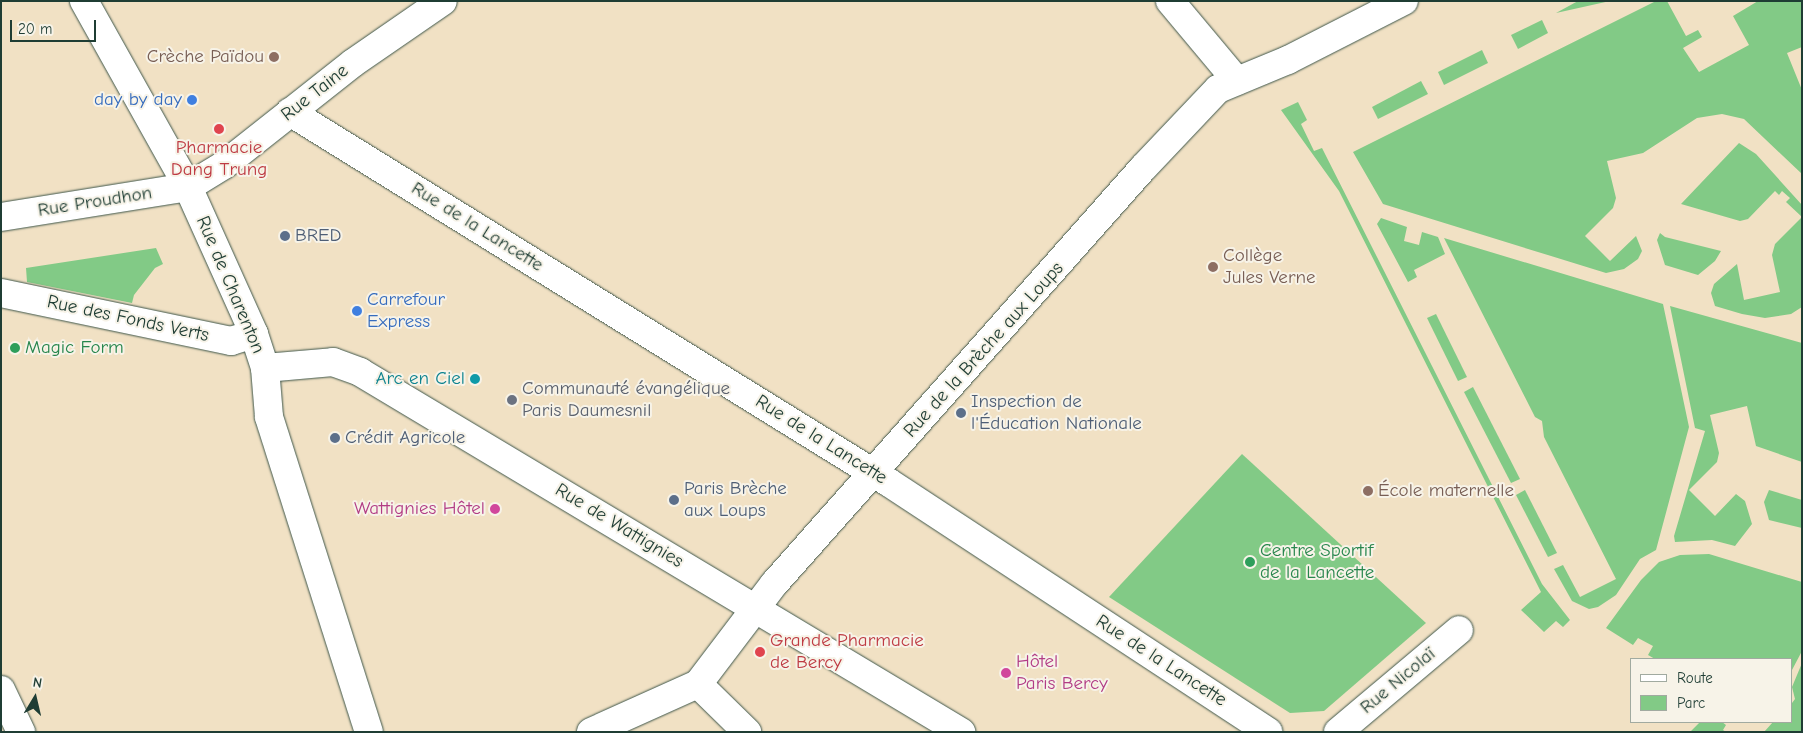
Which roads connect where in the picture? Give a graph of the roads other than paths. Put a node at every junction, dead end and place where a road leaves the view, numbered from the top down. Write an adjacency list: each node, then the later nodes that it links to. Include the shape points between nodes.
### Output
1 (84, 1): 7 (street, Rue de Charenton)
2 (443, 1): 6 (street, Rue Taine, via 353,63)
3 (1170, 1): 5 (street)
4 (1404, 1): 5 (street, Rue de la Brèche aux Loups, via 1288,60)
5 (1237, 81): 12 (street, Rue de la Brèche aux Loups, via 1218,89 1143,168)
6 (290, 112): 7 (street, Rue Taine, via 224,165); 12 (street, Rue de la Lancette)
7 (188, 187): 8 (street, Rue Proudhon); 10 (street, Rue de Charenton)
8 (1, 217)
9 (1, 293): 10 (street, Rue des Fonds Verts, via 231,341)
10 (254, 334): 11 (street, Rue de Charenton)
11 (265, 368): 13 (street, Rue de Wattignies, via 333,362 360,372); 18 (street, Rue de Charenton, via 269,417)
12 (872, 473): 13 (street, Rue de la Brèche aux Loups); 22 (street, Rue de la Lancette)
13 (755, 606): 15 (street, Rue de la Brèche aux Loups); 21 (street, Rue de Wattignies)
14 (1458, 630): 23 (street, Rue Nicolaï)
15 (698, 684): 19 (street, Rue de la Brèche aux Loups); 20 (street)
16 (1, 690): 17 (street)
17 (21, 732)
18 (369, 732)
19 (591, 732)
20 (746, 732)
21 (961, 732)
22 (1268, 732)
23 (1338, 732)

